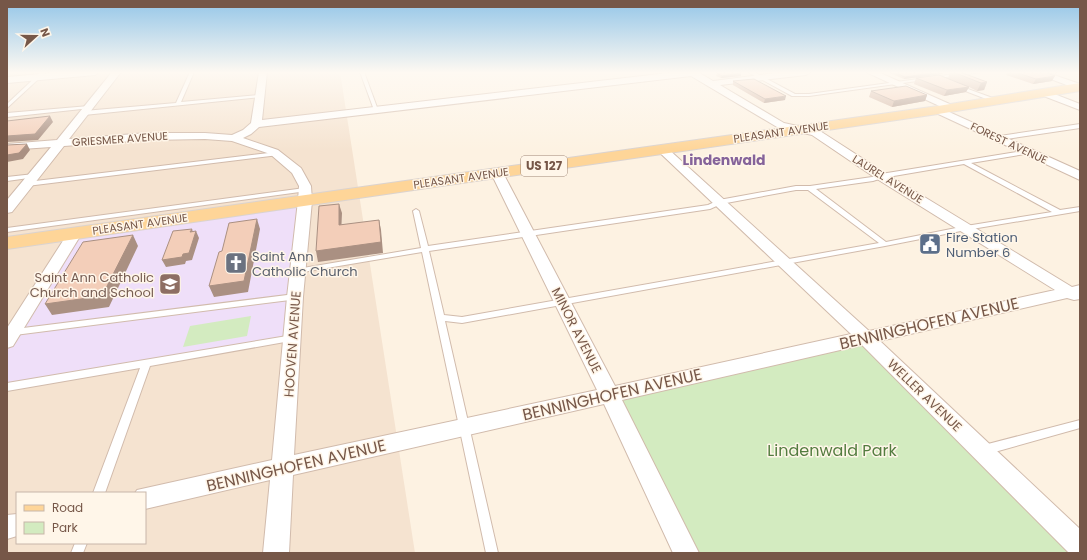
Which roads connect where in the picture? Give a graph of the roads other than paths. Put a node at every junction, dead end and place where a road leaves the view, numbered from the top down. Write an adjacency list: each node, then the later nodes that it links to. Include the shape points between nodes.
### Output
1 (16, 98): 15 (lane)
2 (96, 98): 18 (street)
3 (181, 98): 14 (lane)
4 (238, 98): 14 (lane)
5 (260, 98): 21 (street)
6 (372, 98): 19 (lane)
7 (477, 98): 19 (street)
8 (734, 98): 24 (street, LAUREL AVENUE, via 781,125)
9 (923, 98): 17 (street, FOREST AVENUE)
10 (989, 98): 13 (lane)
11 (1013, 98): 13 (main road, PLEASANT AVENUE / US 127)
12 (1057, 98): 16 (street)
13 (996, 101): 17 (main road, PLEASANT AVENUE / US 127)
14 (178, 104): 18 (lane)
15 (7, 107)
16 (1080, 107)
17 (944, 109): 24 (main road, PLEASANT AVENUE / US 127); 27 (street, FOREST AVENUE)
18 (86, 110): 20 (lane); 28 (street)
19 (376, 110): 21 (street)
20 (7, 115)
21 (256, 124): 26 (street, via 247,132)
22 (1080, 126): 23 (lane)
23 (1070, 128): 25 (lane); 27 (lane)
24 (800, 129): 30 (main road, PLEASANT AVENUE / US 127); 35 (street, LAUREL AVENUE, via 816,133)
25 (1080, 132)
26 (233, 138): 28 (street, GRIESMER AVENUE, via 159,136); 32 (street, HOOVEN AVENUE)
27 (1000, 138): 31 (street, FOREST AVENUE)
28 (60, 144): 29 (street, GRIESMER AVENUE); 38 (street)
29 (7, 147)
30 (662, 149): 34 (main road, PLEASANT AVENUE / US 127); 41 (street, WELLER AVENUE)
31 (1029, 152): 33 (lane); 36 (street, FOREST AVENUE)
32 (277, 154): 38 (lane); 40 (street, HOOVEN AVENUE, via 297,171 305,186)
33 (964, 162): 35 (lane); 45 (lane)
34 (497, 173): 40 (main road, PLEASANT AVENUE / US 127); 49 (street, MINOR AVENUE)
35 (881, 176): 39 (lane); 46 (street, LAUREL AVENUE)
36 (1080, 176)
37 (7, 179): 38 (lane)
38 (30, 180): 43 (street)
39 (810, 188): 41 (lane, via 796,188); 51 (lane)
40 (305, 196): 47 (lane); 48 (main road, PLEASANT AVENUE / US 127); 54 (street, HOOVEN AVENUE)
41 (719, 202): 49 (lane, via 710,207); 53 (street, WELLER AVENUE)
42 (1080, 209): 45 (lane)
43 (7, 210)
44 (416, 211): 52 (lane)
45 (1058, 212): 46 (lane)
46 (966, 228): 51 (lane); 55 (street, LAUREL AVENUE)
47 (7, 230)
48 (75, 234): 50 (main road, PLEASANT AVENUE / US 127); 59 (street)
49 (528, 234): 52 (lane); 57 (street, MINOR AVENUE)
50 (7, 244)
51 (886, 244): 53 (lane)
52 (425, 250): 54 (lane); 58 (lane)
53 (783, 261): 57 (lane); 61 (street, WELLER AVENUE)
54 (298, 271): 56 (street, HOOVEN AVENUE)
55 (1076, 293): 61 (street, BENNINGHOFEN AVENUE)
56 (295, 297): 59 (lane); 60 (street, HOOVEN AVENUE)
57 (562, 301): 58 (lane, via 462,320); 64 (street, MINOR AVENUE)
58 (441, 318): 66 (lane)
59 (9, 336)
60 (292, 338): 62 (lane); 68 (street, HOOVEN AVENUE)
61 (866, 338): 64 (street, BENNINGHOFEN AVENUE); 67 (street, WELLER AVENUE)
62 (146, 363): 63 (lane); 69 (lane)
63 (7, 387)
64 (609, 394): 66 (street, BENNINGHOFEN AVENUE); 74 (street, MINOR AVENUE)
65 (1080, 424): 67 (lane)
66 (465, 427): 68 (street, BENNINGHOFEN AVENUE); 73 (lane)
67 (982, 451): 71 (street, WELLER AVENUE)
68 (283, 468): 70 (street, BENNINGHOFEN AVENUE); 72 (street, HOOVEN AVENUE)
69 (99, 492)
70 (146, 498)
71 (1080, 546)
72 (276, 553)
73 (492, 553)
74 (686, 553)

